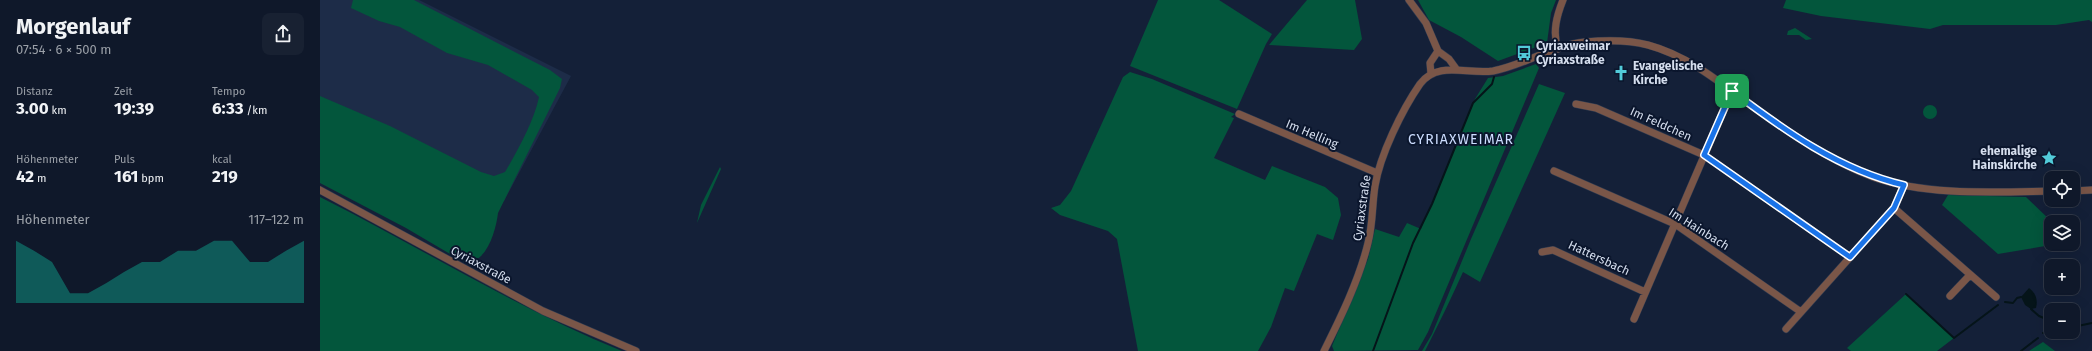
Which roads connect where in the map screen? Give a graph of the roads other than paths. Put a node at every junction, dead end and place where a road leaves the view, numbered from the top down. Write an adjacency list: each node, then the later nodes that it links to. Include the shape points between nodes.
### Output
1 (1409, 0): 4 (street, via 1426,23)
2 (1563, 0): 3 (street, via 1557,17)
3 (1558, 49): 5 (street, via 1492,71); 7 (street, via 1596,41 1645,44 1677,55)
4 (1438, 51): 5 (street); 6 (street, via 1430,63)
5 (1458, 70): 6 (street, via 1441,70)
6 (1431, 74): 12 (street, Cyriaxstraße, via 1421,83 1414,95)
7 (1732, 91): 10 (street); 13 (street, via 1778,125 1828,156 1870,176)
8 (1576, 104): 10 (street, Im Feldchen, via 1596,108)
9 (1238, 114): 12 (street, Im Helling)
10 (1704, 155): 19 (street); 21 (street, Im Feldchen)
11 (1554, 171): 19 (street, Im Hainbach)
12 (1377, 173): 30 (street, Cyriaxstraße, via 1372,226 1367,247)
13 (1904, 185): 16 (street, via 1968,191); 18 (street)
14 (320, 190): 29 (street, Cyriaxstraße, via 543,311)
15 (2092, 190): 17 (street)
16 (2044, 191)
17 (2080, 191)
18 (1894, 208): 21 (street); 22 (street)
19 (1675, 224): 23 (street); 26 (street, Im Hainbach)
20 (1542, 252): 23 (street, Hattersbach, via 1553,250)
21 (1850, 257): 26 (street)
22 (1969, 276): 24 (street); 25 (street)
23 (1645, 292): 27 (street)
24 (1950, 296)
25 (1996, 297)
26 (1801, 312): 28 (street)
27 (1634, 319)
28 (1786, 329)
29 (636, 351)
30 (1324, 351)

